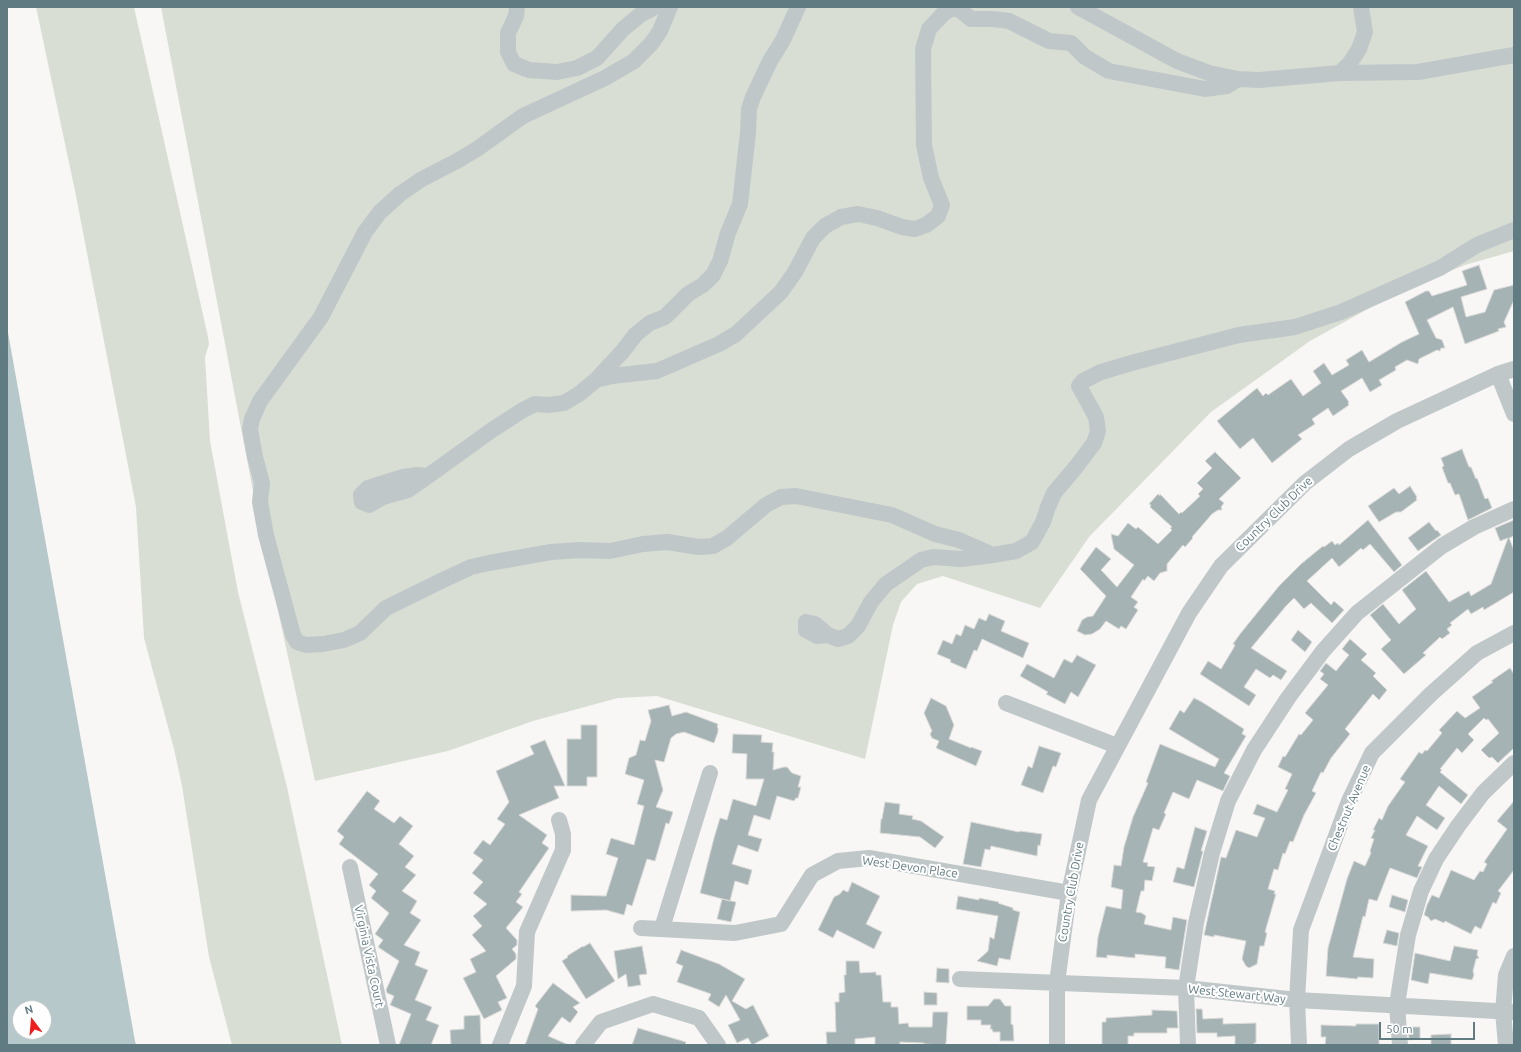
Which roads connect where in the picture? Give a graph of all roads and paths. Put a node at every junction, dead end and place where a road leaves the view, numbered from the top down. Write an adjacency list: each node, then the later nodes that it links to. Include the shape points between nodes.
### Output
1 (517, 7): 2 (street, via 508,33 508,52 514,64 529,70 557,72 577,68 598,58 623,29)
2 (655, 7)
3 (670, 7): 17 (street, via 660,31 634,62 523,116 477,149 422,179 380,212 365,232 321,317 260,401 250,429 262,483 260,502 293,636 297,642 306,645 344,640 360,633 386,608 471,567 489,562 551,552 610,550 667,542 699,547 713,546 727,538 766,505 781,497 796,496 892,515)
4 (798, 7): 13 (street, via 749,109 740,204 713,275 688,294 665,317 650,323 636,334)
5 (1078, 7): 9 (street, via 1177,61)
6 (1361, 7): 8 (street, via 1365,32 1359,49)
7 (1514, 55): 8 (street, via 1418,72)
8 (1340, 74): 9 (street)
9 (1238, 80): 13 (street, via 1227,86 1205,89 1109,71 1086,57 1071,43 1049,41 1009,22 971,19 953,8 929,28 923,49 924,145 931,178 942,205 938,216 915,229 858,214 841,217 825,226 813,238 781,292 736,334 657,371)
10 (1514, 230): 17 (street, via 1477,245 1440,268 1340,312 1295,326 1239,335 1143,360 1101,372 1083,381 1079,386 1096,417 1098,431 1094,443 1054,493 1032,542 1016,551)
11 (1514, 369): 12 (street, Country Club Drive)
12 (1498, 374): 14 (street); 21 (street, Country Club Drive, via 1397,421 1349,449 1305,483 1221,566 1189,612)
13 (596, 380): 15 (street, via 564,403 534,404 523,410)
14 (1514, 414)
15 (428, 476)
16 (1514, 509): 32 (street, via 1474,527 1442,546 1357,613 1288,698 1254,750 1228,801 1212,853 1196,923)
17 (993, 555): 19 (street, via 961,559 933,557 921,560 886,584 871,602 858,626 848,636 838,639)
18 (1514, 633): 33 (street, Chestnut Avenue, via 1477,654 1425,699 1372,753 1349,801 1300,930)
19 (828, 635)
20 (1006, 704): 21 (street)
21 (1117, 746): 26 (street, Country Club Drive, via 1088,800)
22 (1514, 763): 34 (street, via 1483,793 1436,859 1421,891 1408,935)
23 (710, 773): 28 (street)
24 (559, 820): 37 (street, via 563,834 563,850 527,932 524,986)
25 (350, 867): 36 (street, Virginia Vista Court)
26 (1069, 893): 28 (street, West Devon Place, via 869,858 838,861 812,875 781,924 735,933); 31 (street, Country Club Drive)
27 (641, 928): 28 (street, West Devon Place)
28 (662, 928)
29 (1514, 956): 35 (street, via 1506,975)
30 (960, 978): 31 (street, West Stewart Way)
31 (1057, 983): 32 (street, West Stewart Way); 40 (street, Country Club Drive)
32 (1186, 988): 33 (street, West Stewart Way); 41 (street)
33 (1297, 1000): 34 (street, West Stewart Way); 42 (street, Chestnut Avenue)
34 (1397, 1005): 35 (street, West Stewart Way); 43 (street)
35 (1508, 1012): 44 (street)
36 (388, 1045)
37 (500, 1045)
38 (582, 1045): 39 (street, via 601,1022 654,1004 699,1018)
39 (718, 1045)
40 (1057, 1045)
41 (1188, 1045)
42 (1299, 1045)
43 (1400, 1045)
44 (1506, 1045)

